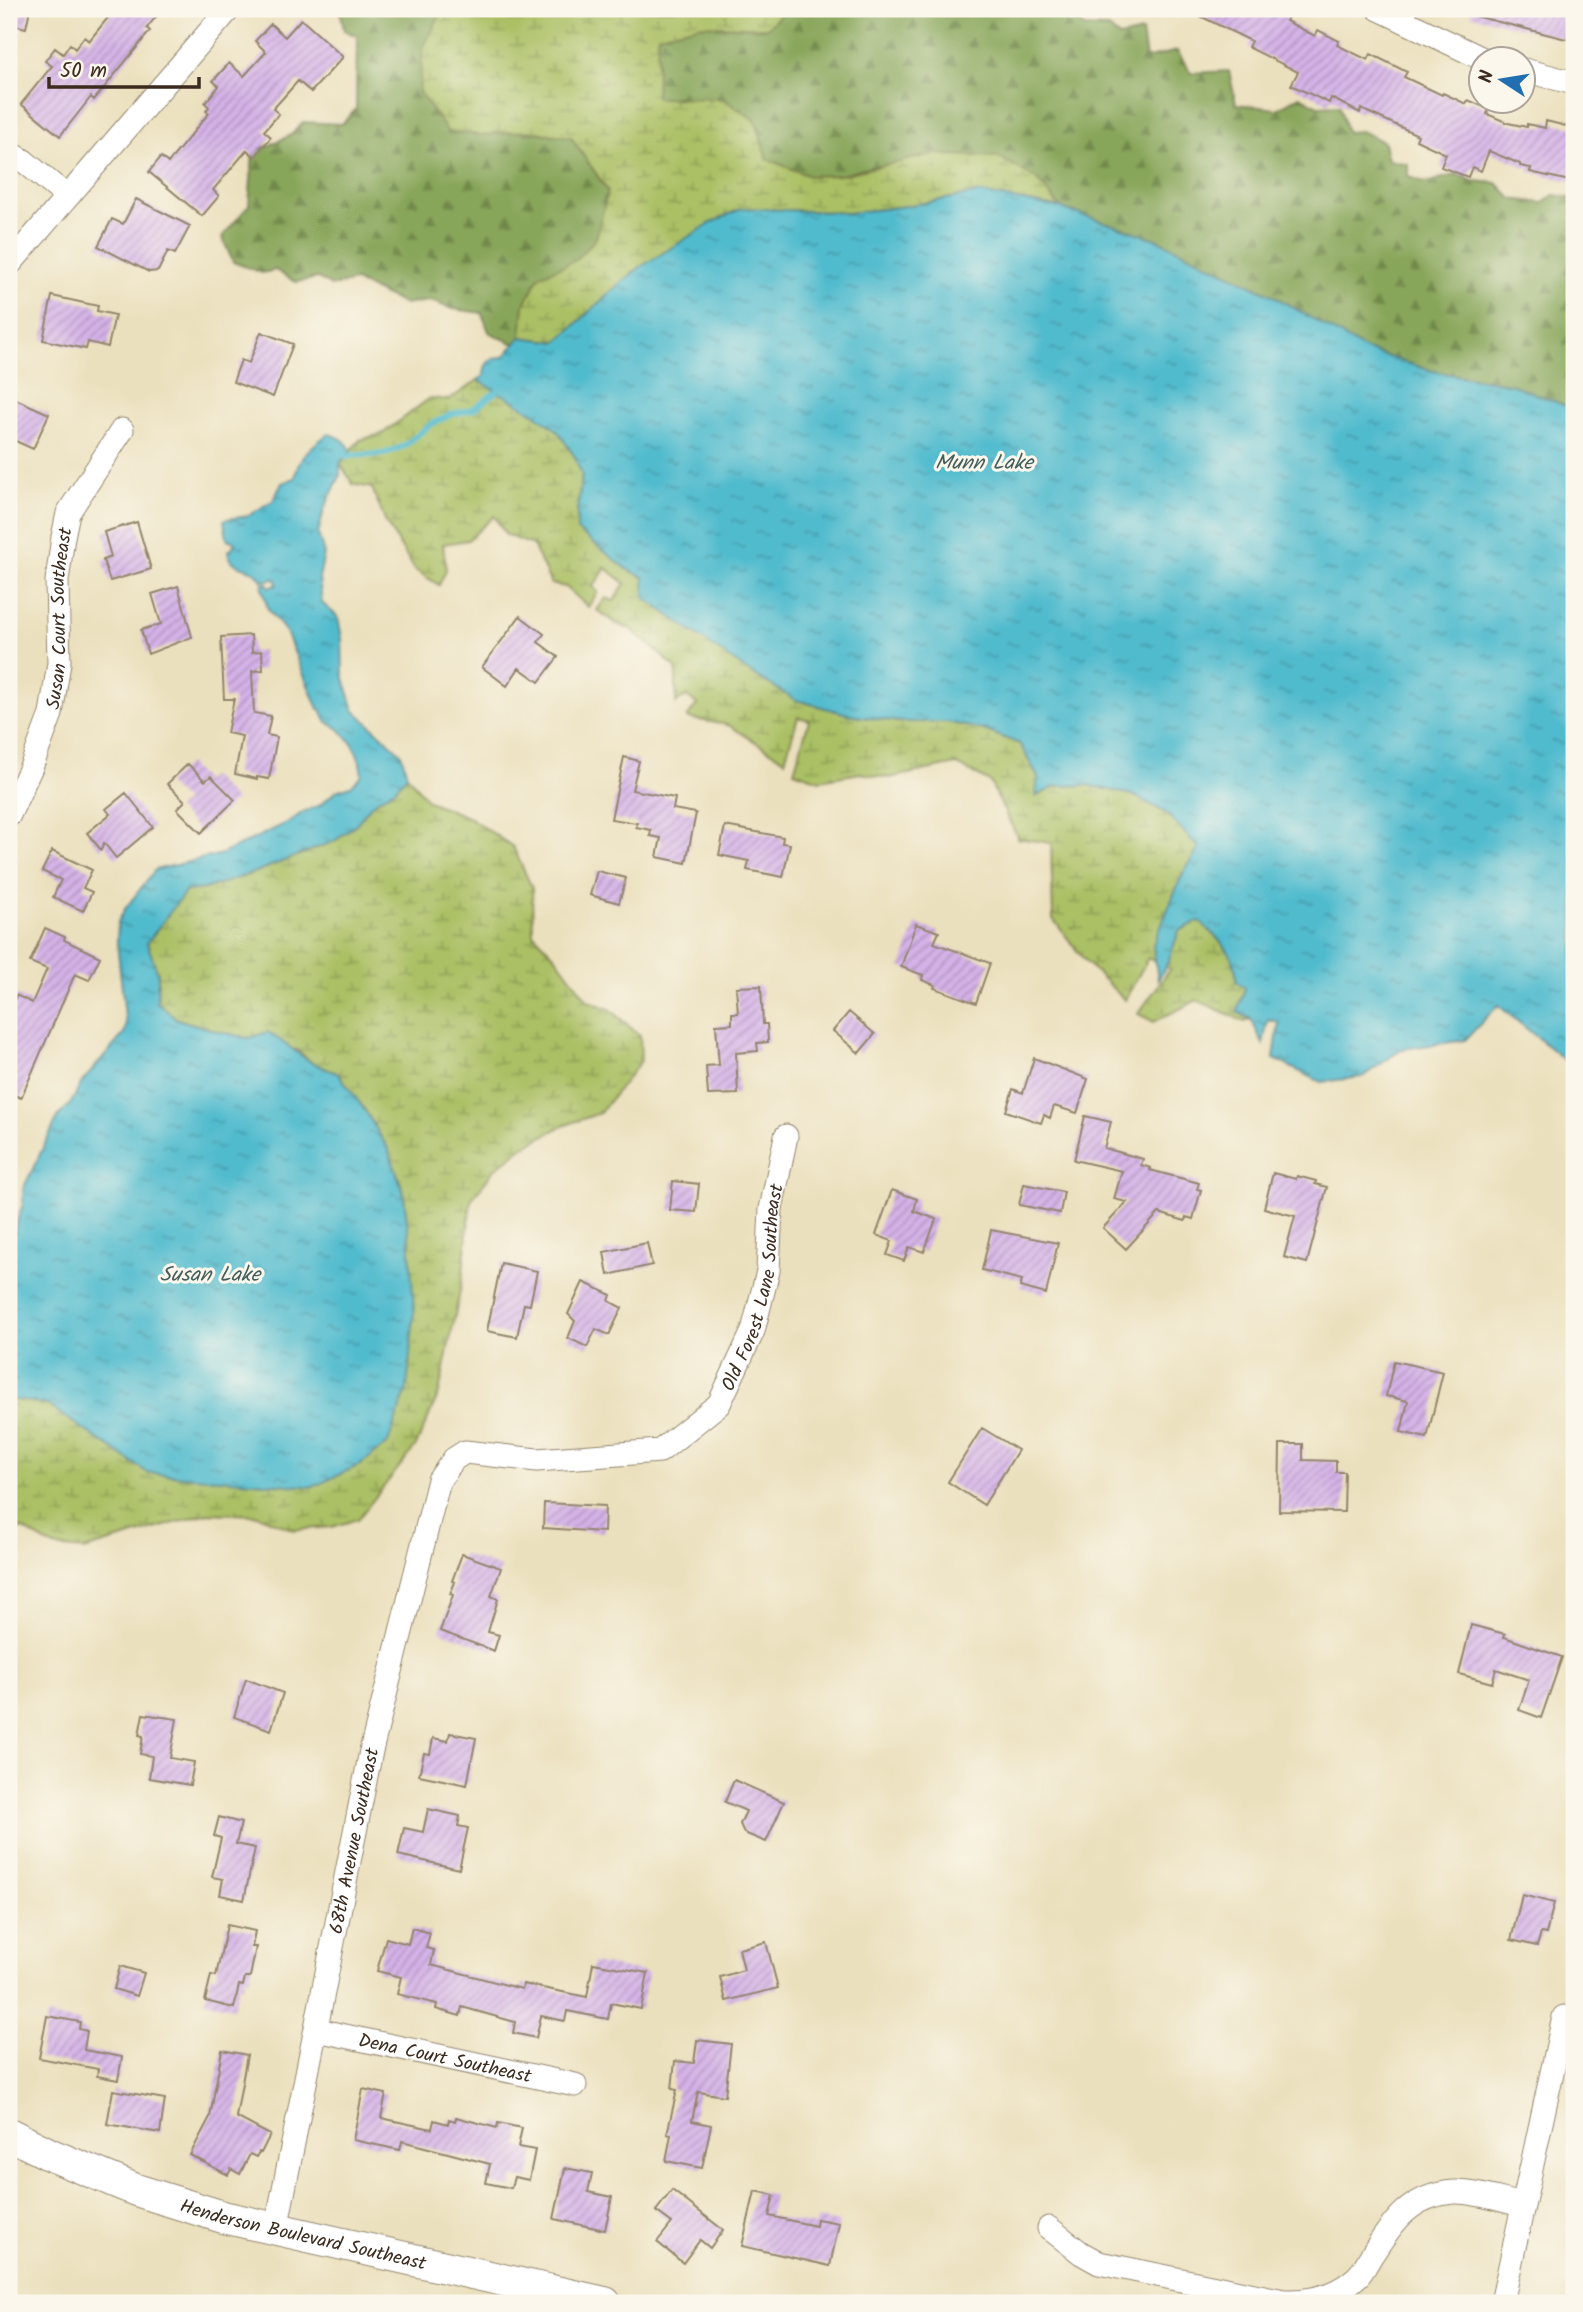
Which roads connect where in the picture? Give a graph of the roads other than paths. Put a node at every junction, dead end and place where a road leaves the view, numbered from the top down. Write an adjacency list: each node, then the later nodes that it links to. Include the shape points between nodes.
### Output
1 (229, 9): 7 (street)
2 (1379, 9): 3 (street)
3 (1468, 52)
4 (1538, 74): 5 (street)
5 (1574, 83)
6 (9, 152): 7 (street)
7 (66, 196): 8 (street)
8 (9, 265)
9 (122, 430): 10 (street, Susan Court Southeast, via 68,513 57,581 59,663 51,714)
10 (9, 815)
11 (786, 1136): 12 (street, Old Forest Lane Southeast, via 771,1209 768,1272 753,1331 719,1404 660,1451 537,1460 465,1452)
12 (454, 1459): 14 (street, 68th Avenue Southeast, via 439,1480 371,1751)
13 (1564, 2017): 17 (street)
14 (317, 2030): 15 (street, Dena Court Southeast); 19 (street, 68th Avenue Southeast)
15 (575, 2085)
16 (9, 2134): 19 (street, Henderson Boulevard Southeast, via 136,2190)
17 (1523, 2205): 18 (street, via 1457,2192 1432,2196 1393,2222 1358,2275 1329,2295 1309,2302 1284,2301 1099,2263); 21 (street)
18 (1049, 2228)
19 (276, 2229): 20 (street, Henderson Boulevard Southeast)
20 (605, 2303)
21 (1502, 2303)

